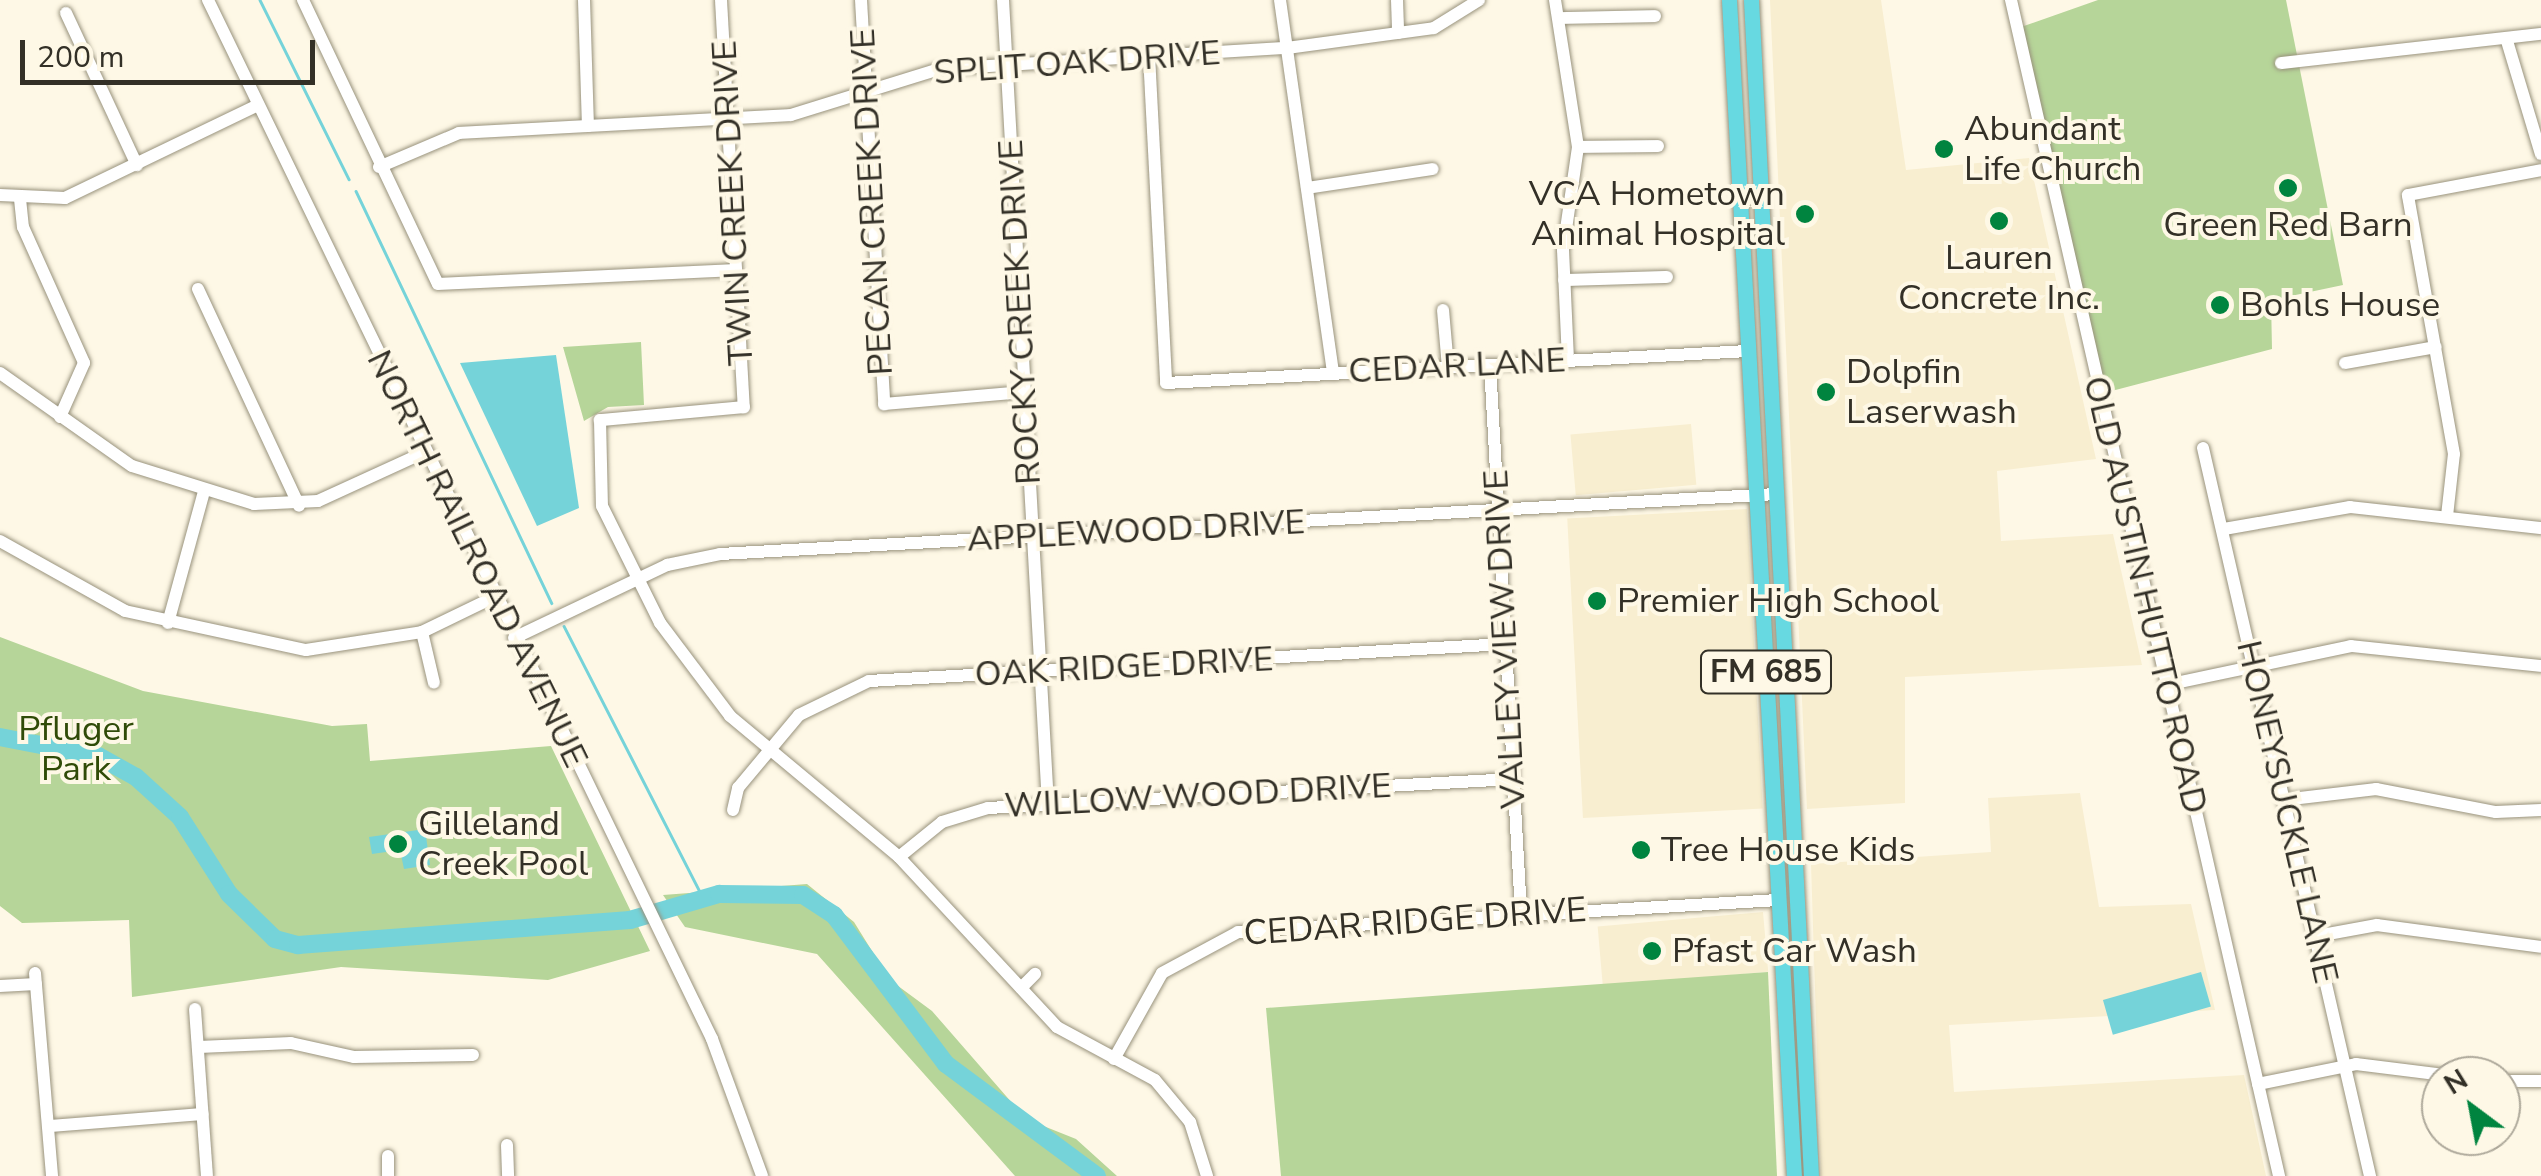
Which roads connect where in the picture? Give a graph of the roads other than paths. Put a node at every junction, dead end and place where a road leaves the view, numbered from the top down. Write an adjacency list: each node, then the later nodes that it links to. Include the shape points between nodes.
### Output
1 (208, 0): 25 (street, NORTH RAILROAD AVENUE)
2 (303, 0): 32 (street)
3 (584, 0): 27 (street)
4 (722, 0): 26 (street, TWIN CREEK DRIVE)
5 (861, 0): 24 (street, PECAN CREEK DRIVE)
6 (1003, 0): 23 (street, ROCKY CREEK DRIVE)
7 (1280, 0): 20 (street)
8 (1397, 0): 17 (street)
9 (1479, 0): 17 (street, SPLIT OAK DRIVE, via 1446,24)
10 (1554, 0): 16 (street)
11 (1729, 0): 44 (main road, FM 685)
12 (1750, 0): 56 (main road, FM 685)
13 (2015, 4): 75 (street, OLD AUSTIN HUTTO ROAD)
14 (66, 13): 31 (street)
15 (1654, 16): 16 (street)
16 (1562, 18): 28 (street)
17 (1398, 33): 20 (street, SPLIT OAK DRIVE)
18 (2541, 34): 19 (street)
19 (2507, 41): 22 (street); 30 (street)
20 (1287, 48): 21 (street, SPLIT OAK DRIVE); 35 (street)
21 (1149, 55): 23 (street, SPLIT OAK DRIVE); 50 (street, CEDAR LANE, via 1166,383)
22 (2281, 62)
23 (1006, 63): 24 (street, SPLIT OAK DRIVE, via 940,69); 51 (street, ROCKY CREEK DRIVE)
24 (867, 92): 26 (street, SPLIT OAK DRIVE, via 791,115); 51 (street, PECAN CREEK DRIVE, via 884,404)
25 (258, 105): 31 (street); 54 (street, NORTH RAILROAD AVENUE)
26 (727, 119): 27 (street, SPLIT OAK DRIVE); 38 (street, TWIN CREEK DRIVE)
27 (588, 126): 32 (street, SPLIT OAK DRIVE, via 460,132)
28 (1578, 146): 29 (street); 40 (street)
29 (1658, 146)
30 (2541, 154)
31 (137, 165): 37 (street, via 65,198)
32 (380, 168): 38 (street, via 434,280)
33 (1433, 169): 35 (street)
34 (2541, 170): 43 (street, via 2408,195)
35 (1307, 188): 50 (street)
36 (0, 194): 37 (street)
37 (20, 200): 52 (street, via 23,227 84,363)
38 (736, 270): 65 (street, TWIN CREEK DRIVE, via 744,407 600,420 597,486)
39 (1667, 277): 40 (street)
40 (1564, 280): 45 (street)
41 (198, 290): 58 (street)
42 (1443, 310): 48 (street)
43 (2436, 347): 46 (street); 60 (street, via 2454,454)
44 (1748, 351): 45 (street, CEDAR LANE); 57 (main road, FM 685)
45 (1568, 360): 47 (street, CEDAR LANE)
46 (2344, 363)
47 (1490, 365): 48 (street, CEDAR LANE); 59 (street, VALLEY VIEW DRIVE)
48 (1448, 368): 50 (street, CEDAR LANE)
49 (0, 373): 52 (street)
50 (1333, 373)
51 (1023, 392): 63 (street, ROCKY CREEK DRIVE)
52 (60, 417): 55 (street, via 132,466)
53 (2203, 448): 62 (street, HONEYSUCKLE LANE)
54 (425, 452): 58 (street); 66 (street, NORTH RAILROAD AVENUE)
55 (204, 491): 58 (street); 67 (street)
56 (1776, 494): 57 (street, APPLEWOOD DRIVE); 92 (main road, FM 685)
57 (1757, 495): 59 (street, APPLEWOOD DRIVE); 83 (main road, FM 685)
58 (298, 506)
59 (1498, 510): 63 (street, APPLEWOOD DRIVE); 70 (street, VALLEY VIEW DRIVE)
60 (2446, 516): 61 (street); 62 (street, via 2350,507)
61 (2541, 528)
62 (2224, 529): 71 (street, HONEYSUCKLE LANE)
63 (1033, 536): 65 (street, APPLEWOOD DRIVE, via 720,554); 73 (street, ROCKY CREEK DRIVE)
64 (0, 541): 67 (street, via 92,600)
65 (636, 578): 69 (street, APPLEWOOD DRIVE); 76 (street, via 696,674)
66 (494, 596): 68 (street); 69 (street, NORTH RAILROAD AVENUE)
67 (168, 623): 68 (street, via 306,650)
68 (422, 632): 74 (street)
69 (514, 638): 107 (street, NORTH RAILROAD AVENUE, via 734,1089)
70 (1505, 644): 73 (street, OAK RIDGE DRIVE); 77 (street, VALLEY VIEW DRIVE)
71 (2254, 665): 72 (street, via 2351,646); 75 (street); 78 (street, HONEYSUCKLE LANE)
72 (2541, 666)
73 (1041, 673): 76 (street, OAK RIDGE DRIVE, via 869,681 816,702); 79 (street, ROCKY CREEK DRIVE)
74 (434, 684)
75 (2166, 685): 98 (street, OLD AUSTIN HUTTO ROAD)
76 (768, 751): 80 (street, OAK RIDGE DRIVE); 82 (street)
77 (1513, 779): 79 (street, WILLOW WOOD DRIVE); 84 (street, VALLEY VIEW DRIVE)
78 (2282, 800): 81 (street, via 2376,789 2496,812); 85 (street, HONEYSUCKLE LANE)
79 (1048, 804): 82 (street, WILLOW WOOD DRIVE, via 968,812)
80 (733, 810)
81 (2541, 810)
82 (898, 857): 89 (street)
83 (1778, 900): 84 (street, CEDAR RIDGE DRIVE); 91 (main road, FM 685)
84 (1521, 914): 95 (street, CEDAR RIDGE DRIVE, via 1222,936 1162,973)
85 (2316, 936): 86 (street, via 2377,925); 96 (street, HONEYSUCKLE LANE)
86 (2541, 947)
87 (1035, 974): 89 (street)
88 (0, 986): 100 (street, via 36,978)
89 (1021, 988): 95 (street, via 1057,1027)
90 (194, 1009): 93 (street)
91 (1784, 1021): 92 (street); 109 (main road, FM 685)
92 (1803, 1021): 110 (main road, FM 685)
93 (199, 1048): 94 (street, via 292,1043 354,1057); 99 (street)
94 (473, 1055)
95 (1114, 1058): 108 (street, via 1154,1080 1182,1109)
96 (2345, 1065): 97 (street); 98 (street); 112 (street, HONEYSUCKLE LANE)
97 (2421, 1073)
98 (2258, 1084): 111 (street, OLD AUSTIN HUTTO ROAD)
99 (203, 1114): 100 (street); 104 (street)
100 (50, 1126): 103 (street)
101 (506, 1145): 106 (street)
102 (388, 1156): 105 (street)
103 (52, 1176)
104 (208, 1176)
105 (388, 1176)
106 (508, 1176)
107 (762, 1176)
108 (1206, 1176)
109 (1794, 1176)
110 (1811, 1176)
111 (2279, 1176)
112 (2370, 1176)

